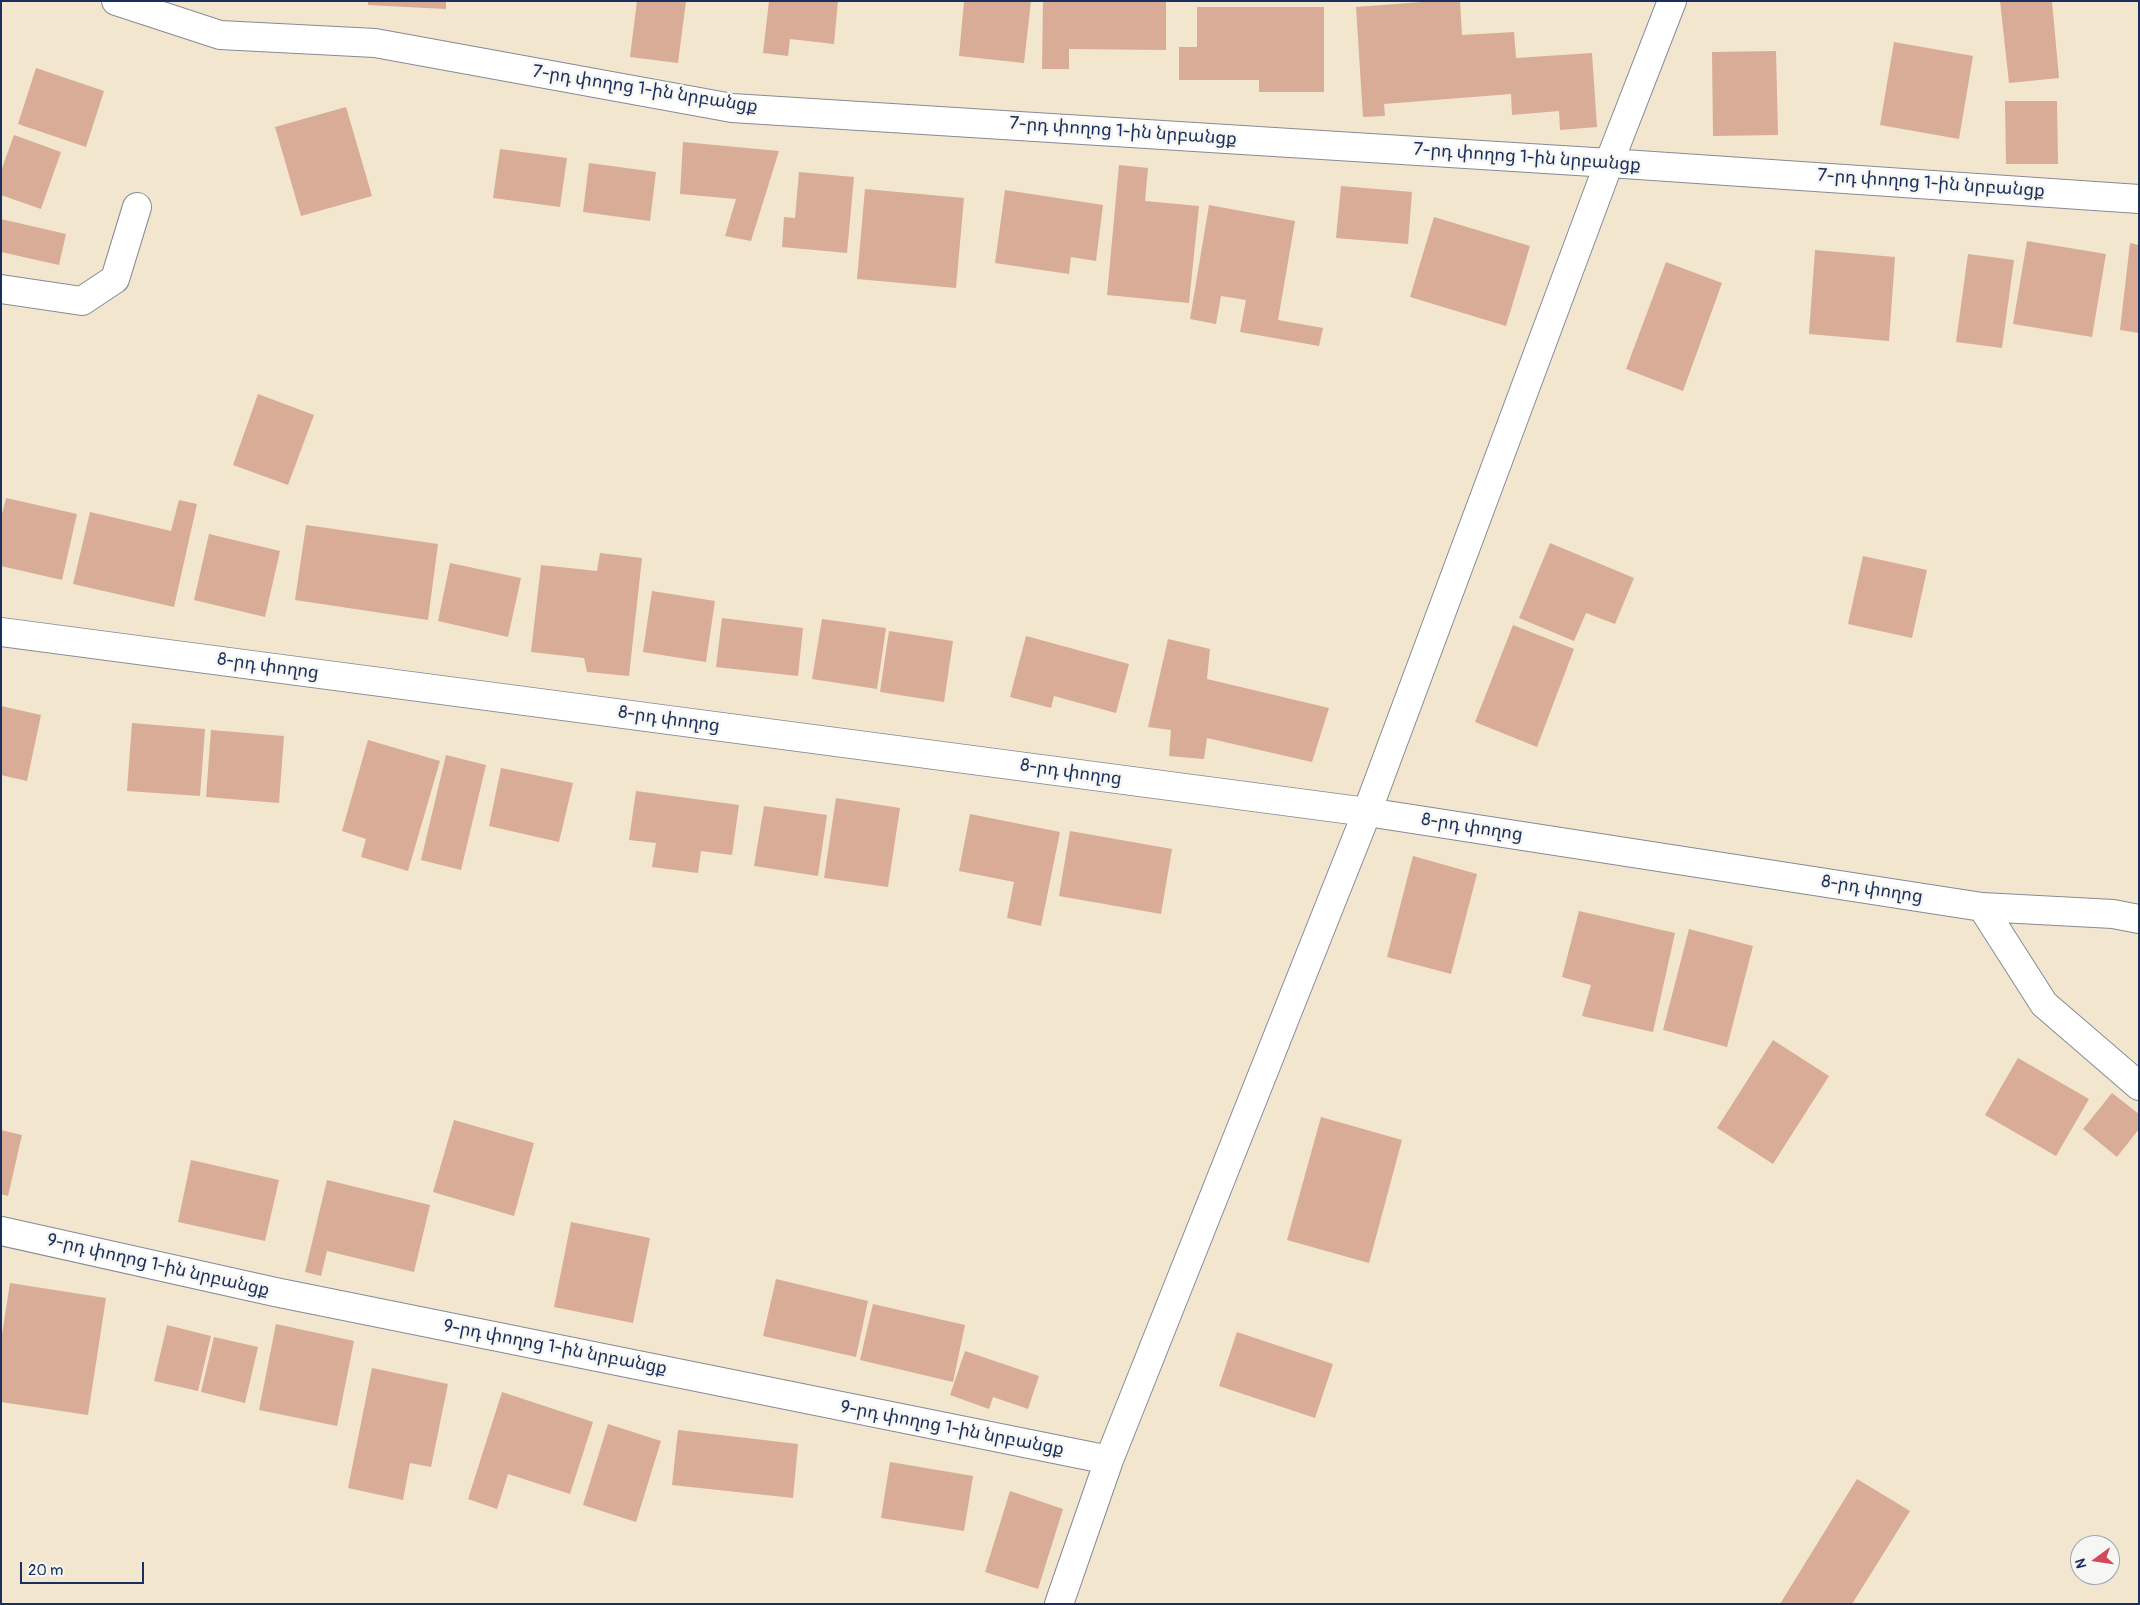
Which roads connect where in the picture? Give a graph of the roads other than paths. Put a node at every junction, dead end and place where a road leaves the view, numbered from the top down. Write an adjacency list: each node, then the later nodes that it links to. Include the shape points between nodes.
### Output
1 (116, 1): 3 (street, 7-րդ փողոց 1-ին նրբանցք, via 220,34 374,43 732,108)
2 (1672, 1): 3 (street)
3 (1609, 163): 4 (street, 7-րդ փողոց 1-ին նրբանցք); 8 (street)
4 (2139, 199)
5 (137, 206): 6 (street, via 115,278 82,301)
6 (1, 289)
7 (1, 632): 8 (street, 8-րդ փողոց)
8 (1368, 812): 9 (street, 8-րդ փողոց); 13 (street)
9 (1982, 907): 10 (street, 8-րդ փողոց, via 2113,914); 11 (street, via 2044,1004)
10 (2139, 919)
11 (2139, 1086)
12 (1, 1231): 13 (street, 9-րդ փողոց 1-ին նրբանցք, via 285,1294)
13 (1109, 1460): 14 (street)
14 (1059, 1604)

